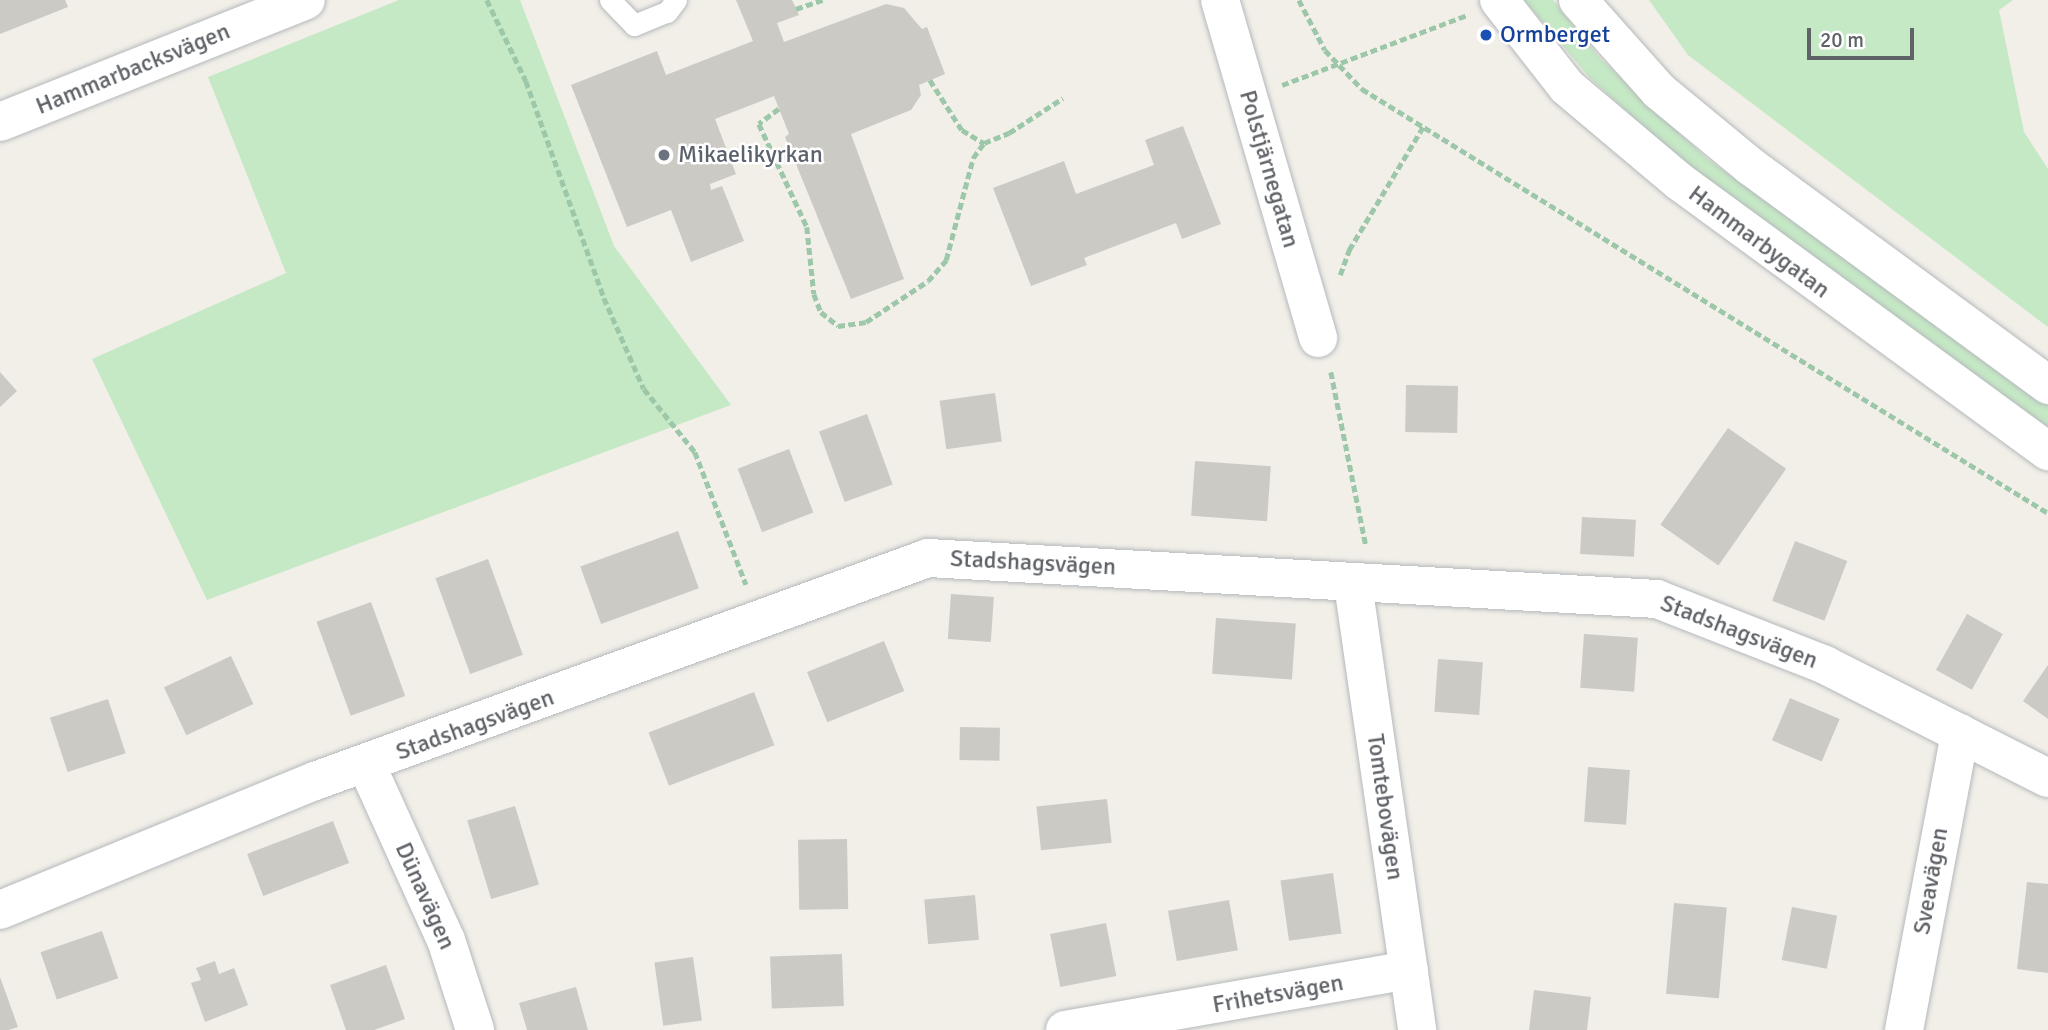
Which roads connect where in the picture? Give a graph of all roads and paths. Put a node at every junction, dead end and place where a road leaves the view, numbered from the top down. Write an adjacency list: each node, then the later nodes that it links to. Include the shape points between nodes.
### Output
1 (306, 0): 16 (street, Hammarbacksvägen)
2 (487, 0): 24 (path, via 526,81 604,298 639,378 695,452)
3 (610, 0): 4 (lane, via 634,24 667,12)
4 (677, 0)
5 (822, 0): 10 (path)
6 (1220, 0): 13 (street, Polstjärnegatan)
7 (1299, 0): 11 (path)
8 (1578, 0): 20 (street, via 1659,91 1749,166)
9 (1484, 7): 11 (path); 21 (street, Hammarbygatan, via 1567,87 1680,182)
10 (796, 9)
11 (1336, 64): 13 (path); 17 (path, via 1362,89)
12 (930, 80): 18 (path, via 962,130)
13 (1248, 94): 19 (street, Polstjärnegatan)
14 (1063, 98): 18 (path, via 1009,133)
15 (779, 109): 18 (path, via 759,124 807,227 814,294 821,312 838,326 866,323 928,281 946,260 963,188 973,158)
16 (0, 122)
17 (1423, 127): 19 (path, via 1349,250); 22 (path)
18 (984, 143)
19 (1318, 338): 23 (path, via 1333,377 1367,552)
20 (2048, 385)
21 (2048, 451)
22 (2048, 513)
23 (1353, 584): 24 (street, Stadshagsvägen, via 928,558); 25 (street, Stadshagsvägen, via 1657,599 1825,665); 29 (street, Tomtebovägen)
24 (760, 621): 26 (street, Stadshagsvägen)
25 (1960, 733): 27 (street, Stadshagsvägen); 33 (street, Sveavägen)
26 (366, 764): 28 (street, Stadshagsvägen); 30 (street, Dünavägen, via 446,940)
27 (2048, 778)
28 (0, 910)
29 (1409, 970): 31 (street, Frihetsvägen); 32 (street, Tomtebovägen)
30 (475, 1030)
31 (1065, 1030)
32 (1417, 1030)
33 (1903, 1030)

